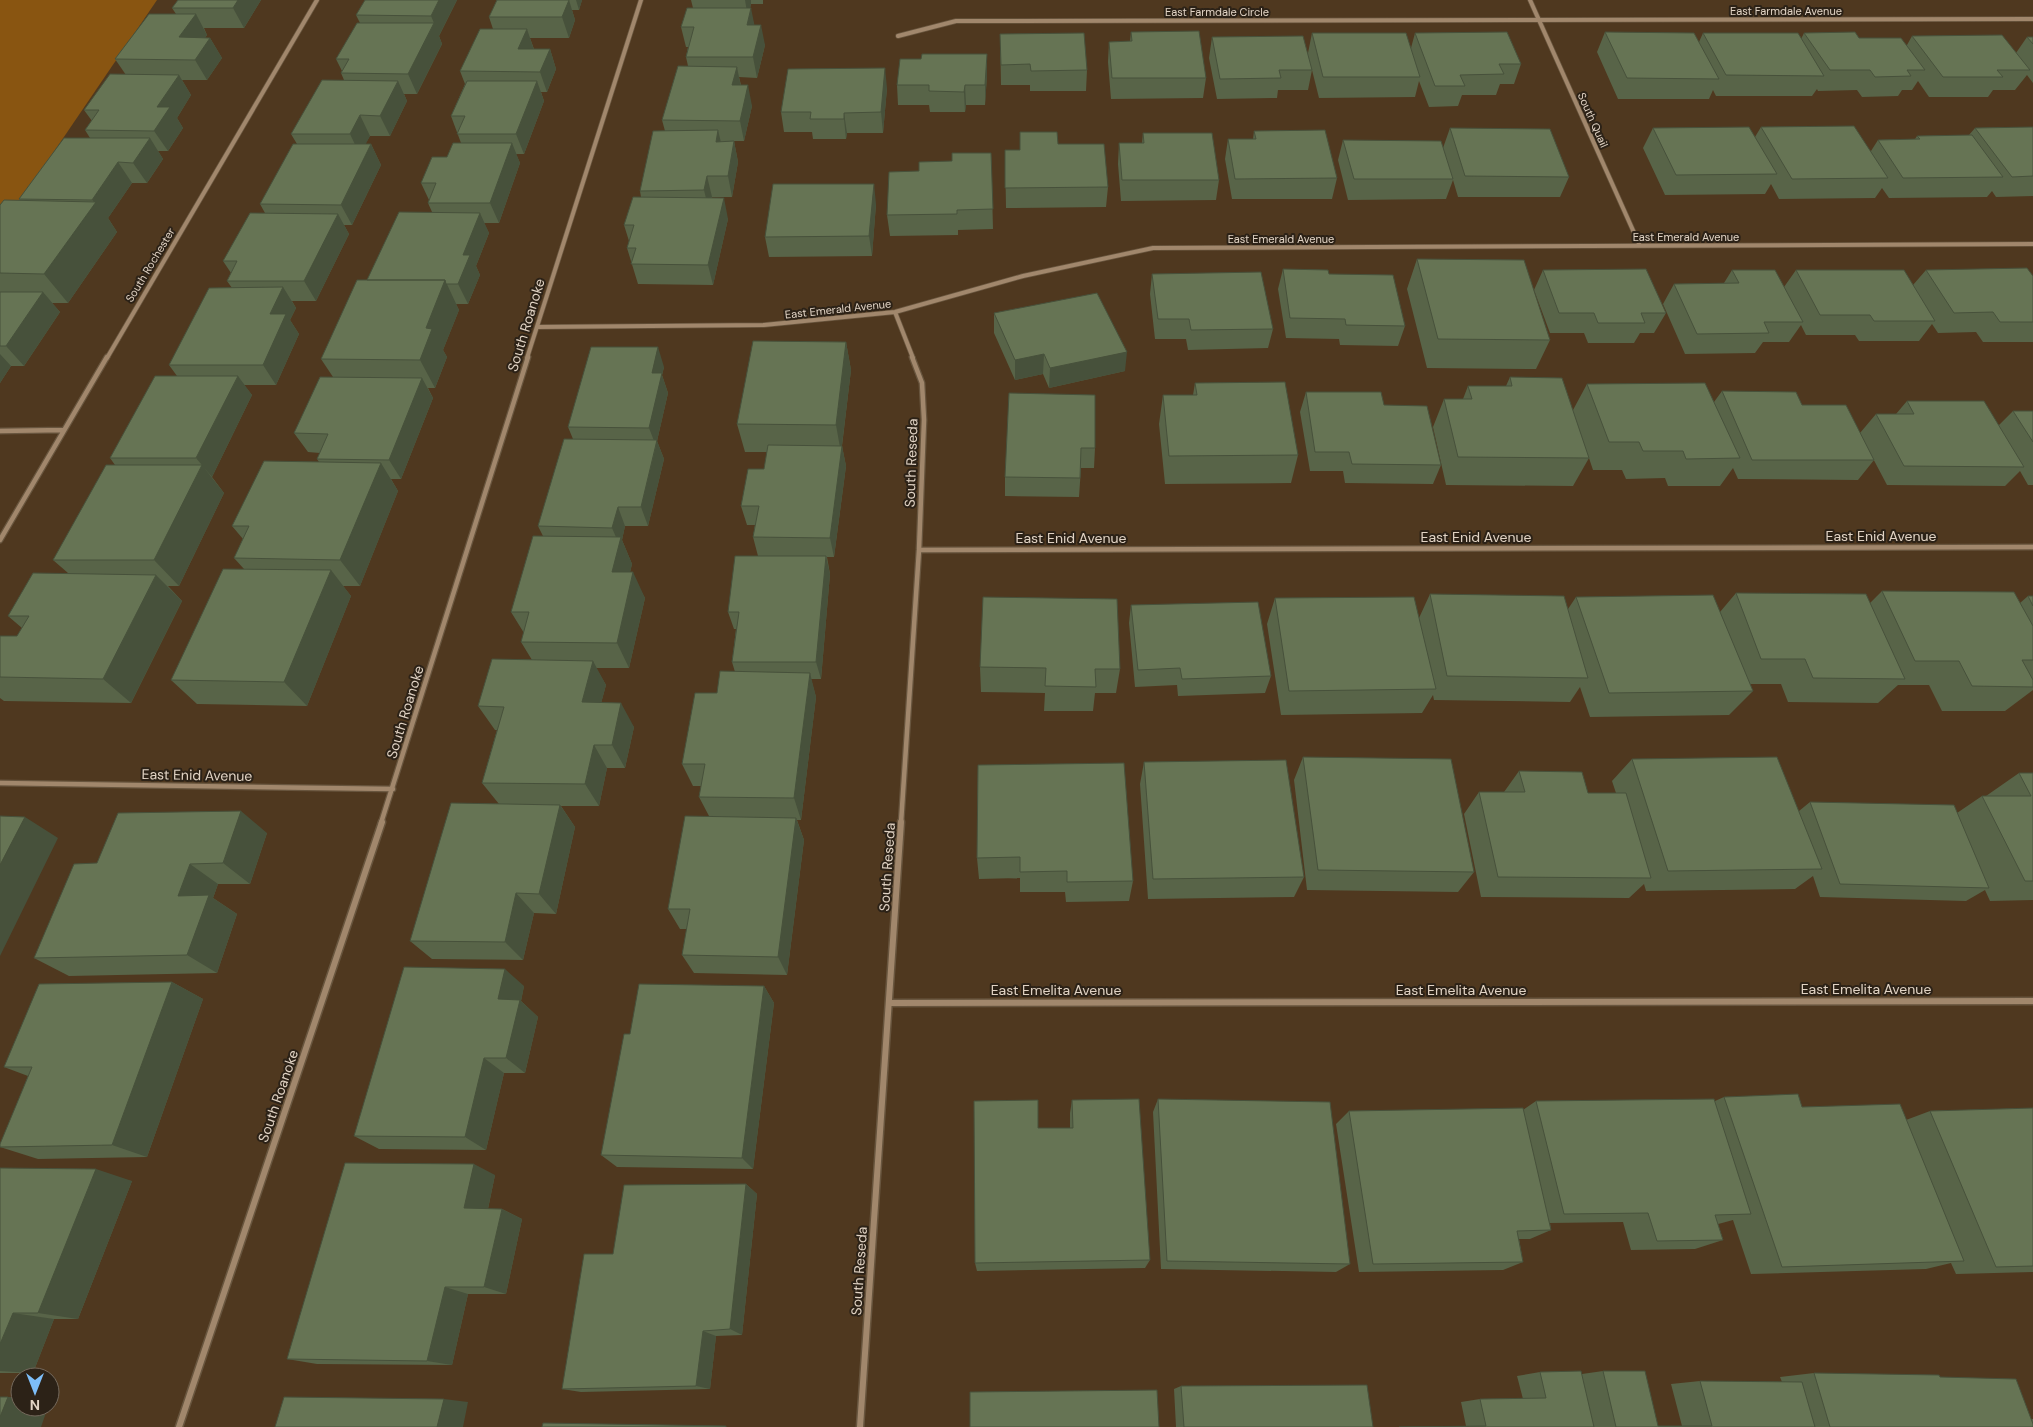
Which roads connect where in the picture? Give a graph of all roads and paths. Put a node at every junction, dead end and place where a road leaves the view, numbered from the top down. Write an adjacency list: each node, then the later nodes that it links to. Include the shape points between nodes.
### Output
1 (317, 0): 11 (street, South Rochester)
2 (641, 0): 10 (street, South Roanoke)
3 (1530, 0): 4 (street, South Quail)
4 (1538, 19): 5 (street, East Farmdale Avenue); 6 (street, East Farmdale Circle, via 956,21); 8 (street, South Quail)
5 (2033, 19)
6 (898, 36)
7 (2033, 244): 8 (street, East Emerald Avenue)
8 (1640, 246): 9 (street, East Emerald Avenue, via 1153,248 1023,276)
9 (895, 312): 10 (street, East Emerald Avenue, via 764,325); 15 (street, South Reseda, via 922,383 924,420)
10 (537, 327): 17 (street, South Roanoke)
11 (64, 430): 12 (street); 13 (street, South Rochester)
12 (0, 431)
13 (0, 540)
14 (2033, 547): 15 (street, East Enid Avenue)
15 (919, 550): 19 (street, South Reseda)
16 (0, 783): 17 (street, East Enid Avenue)
17 (393, 789): 20 (street, South Roanoke)
18 (2033, 1001): 19 (street, East Emelita Avenue)
19 (889, 1003): 21 (street, South Reseda)
20 (179, 1427)
21 (860, 1427)

